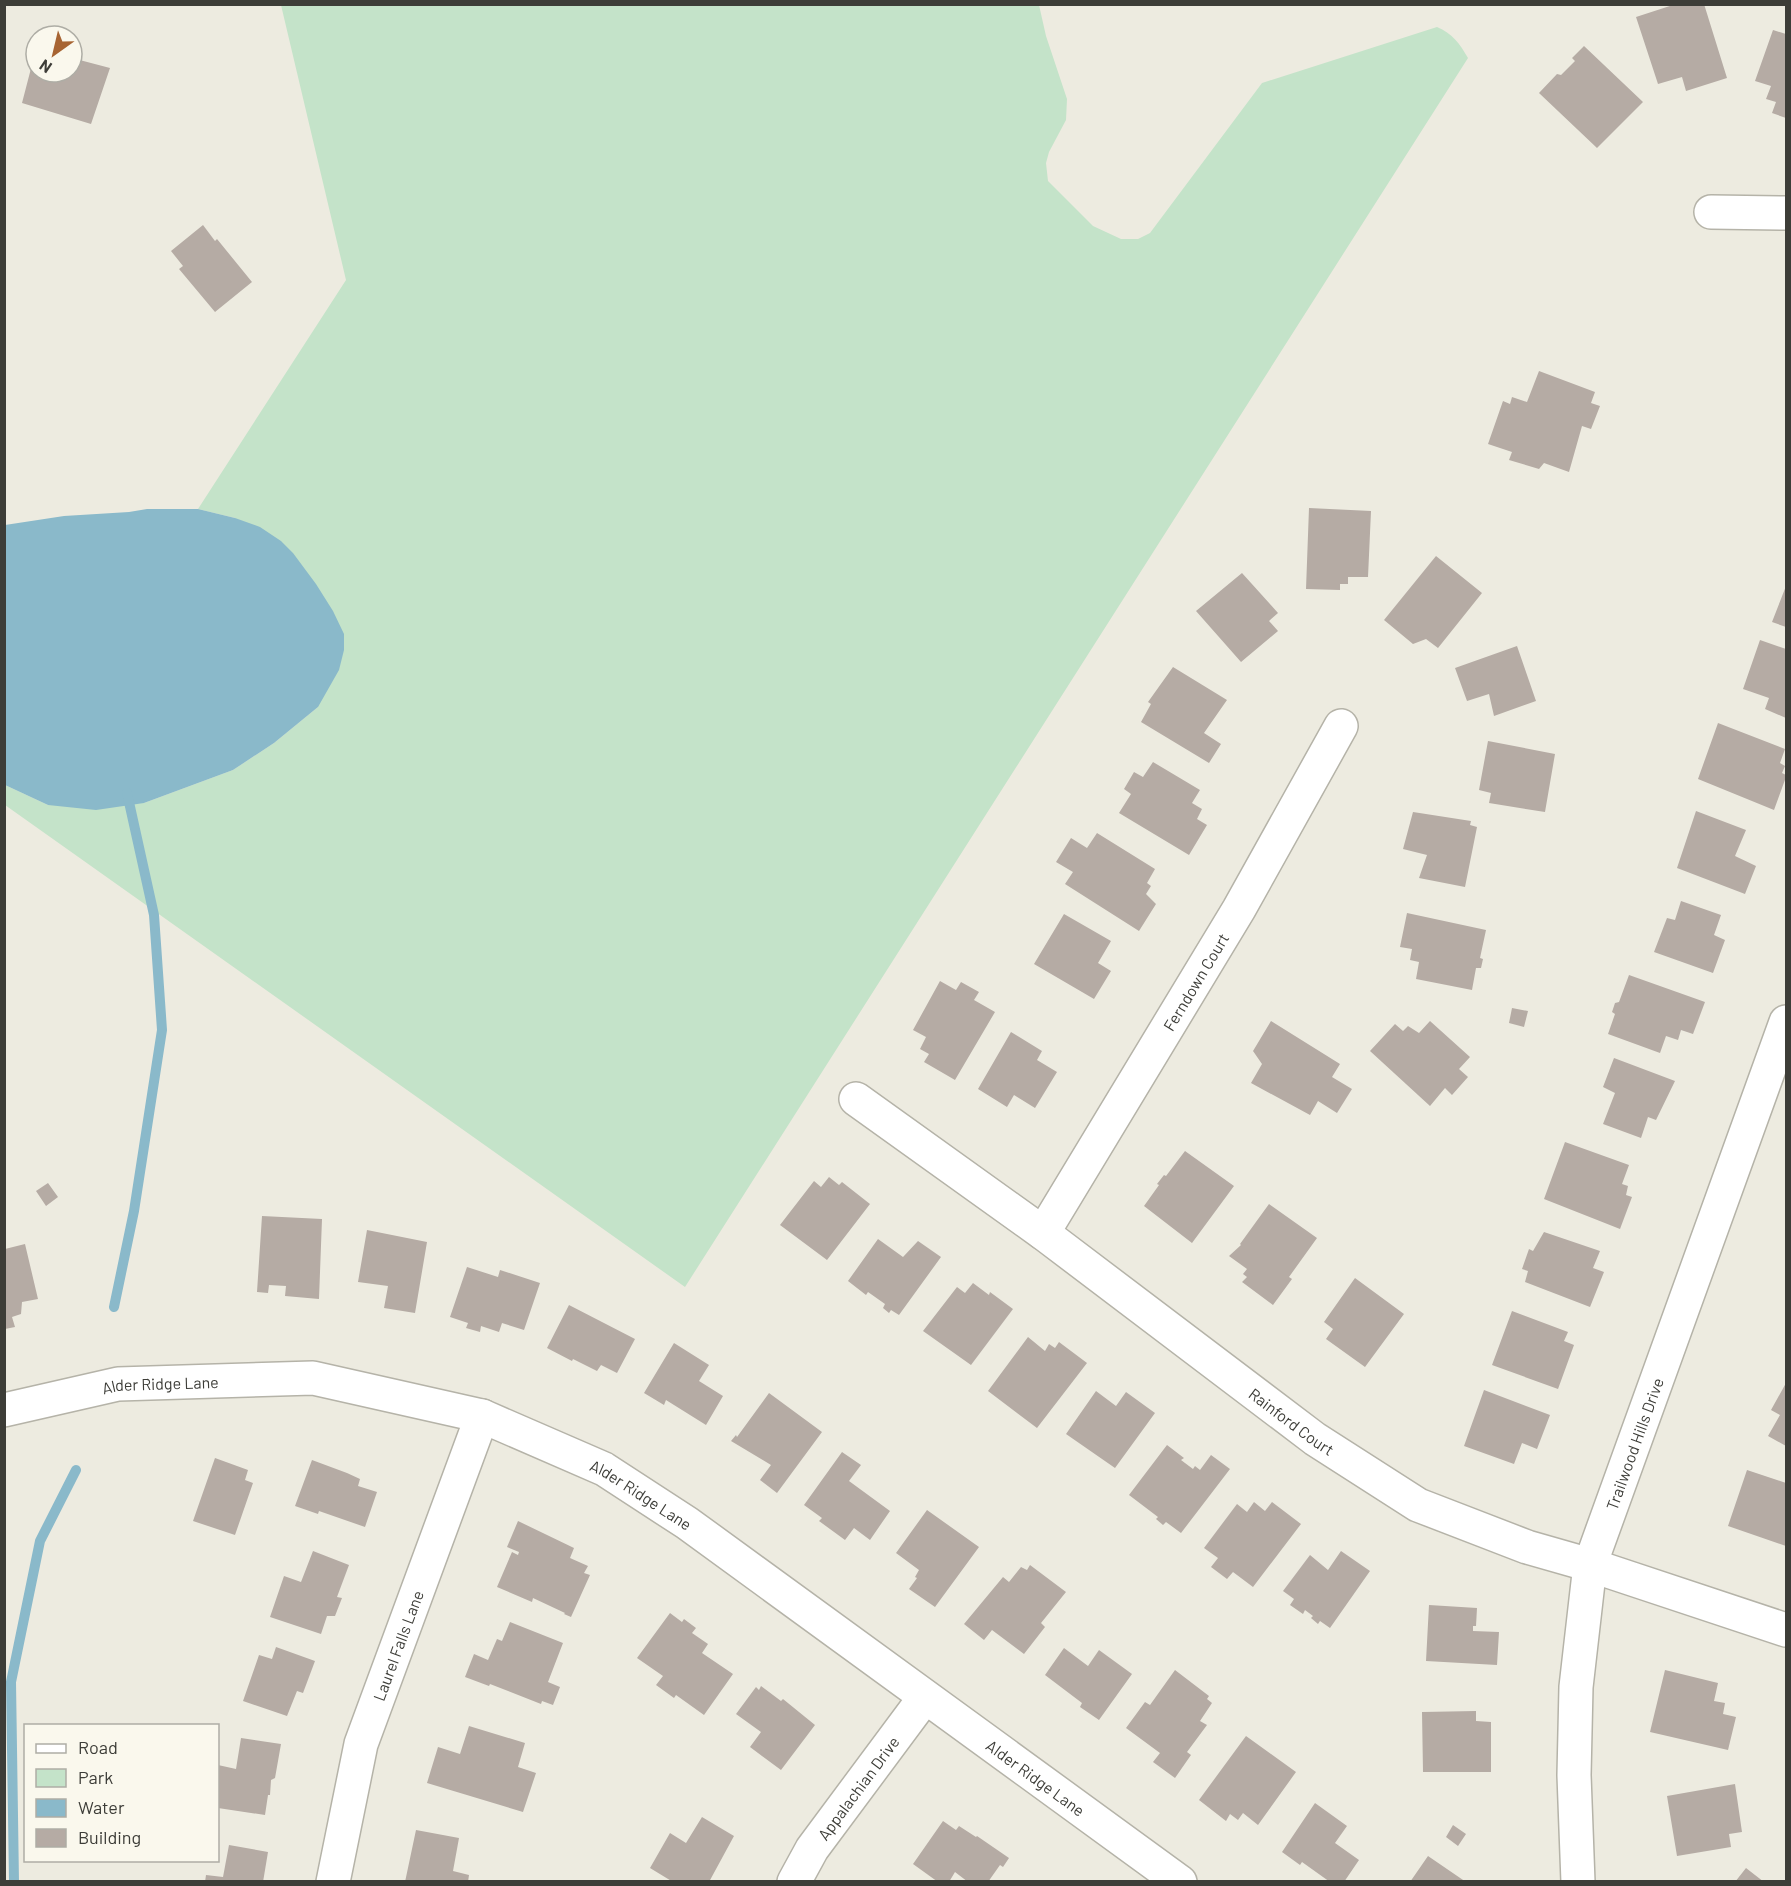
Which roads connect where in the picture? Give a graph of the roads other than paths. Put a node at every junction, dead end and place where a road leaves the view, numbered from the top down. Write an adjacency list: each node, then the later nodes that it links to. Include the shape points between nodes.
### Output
1 (1711, 212): 2 (street)
2 (1786, 213)
3 (1341, 726): 6 (street, Ferndown Court, via 1239,909)
4 (1786, 1022): 9 (street, Trailwood Hills Drive)
5 (856, 1099): 6 (street, Rainford Court)
6 (1043, 1233): 9 (street, Rainford Court, via 1315,1439 1418,1505 1527,1547)
7 (4, 1410): 8 (street, Alder Ridge Lane, via 118,1383 313,1378)
8 (482, 1416): 11 (street, Alder Ridge Lane, via 604,1469 687,1523); 12 (street, Laurel Falls Lane, via 361,1744)
9 (1590, 1565): 10 (street, Rainford Court); 15 (street, Trailwood Hills Drive, via 1576,1687)
10 (1786, 1630)
11 (924, 1697): 13 (street, Appalachian Drive, via 812,1849); 14 (street, Alder Ridge Lane)
12 (333, 1881)
13 (794, 1881)
14 (1180, 1881)
15 (1578, 1881)

